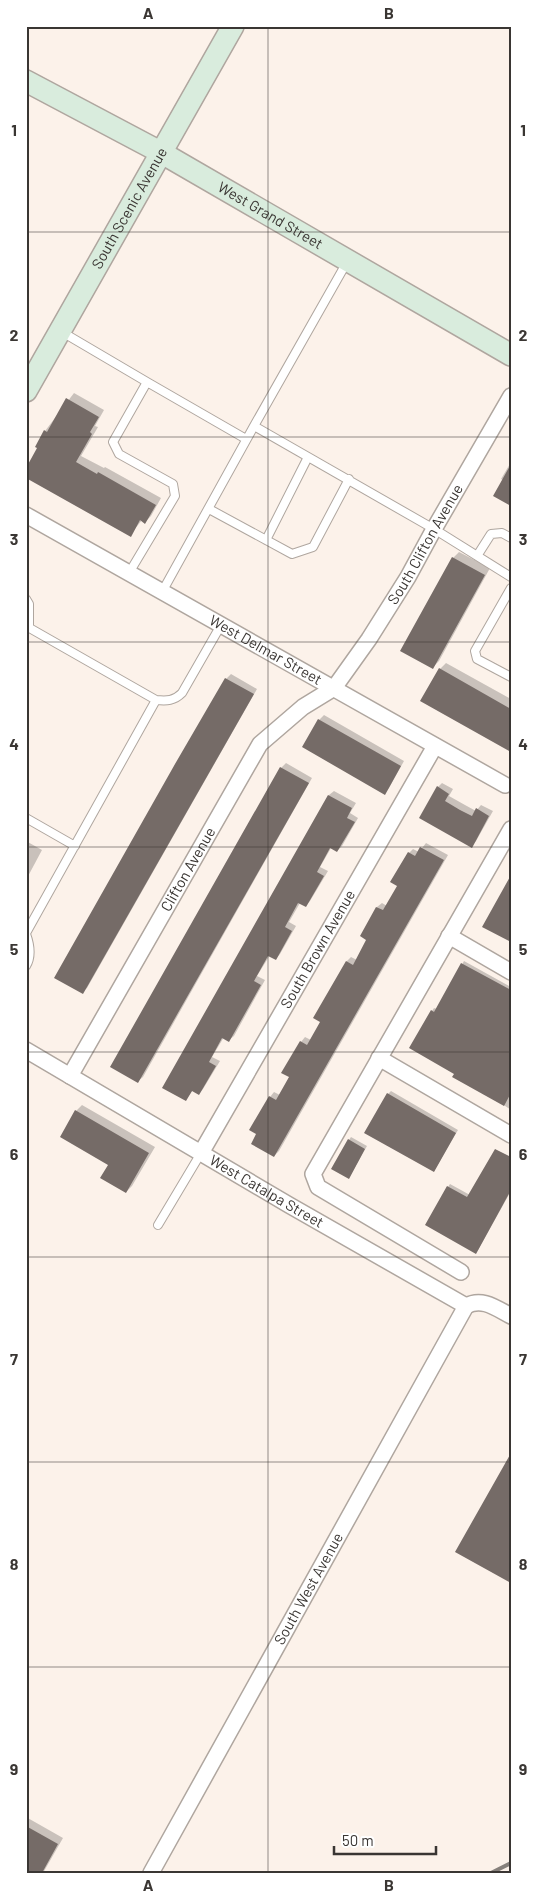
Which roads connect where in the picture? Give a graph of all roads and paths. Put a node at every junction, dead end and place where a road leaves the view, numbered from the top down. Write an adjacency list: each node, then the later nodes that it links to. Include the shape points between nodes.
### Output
1 (233, 26): 3 (main road, South Scenic Avenue)
2 (26, 80): 3 (main road, West Grand Street)
3 (162, 153): 4 (main road, West Grand Street); 5 (main road, South Scenic Avenue)
4 (348, 261): 6 (main road, West Grand Street); 10 (lane)
5 (60, 332): 7 (lane); 8 (main road, South Scenic Avenue)
6 (511, 355)
7 (147, 382): 11 (lane); 20 (lane, via 113,442 119,454 173,484 175,496)
8 (26, 391)
9 (511, 396): 16 (street, South Clifton Avenue)
10 (254, 426): 11 (lane); 12 (lane)
11 (246, 439): 14 (lane)
12 (308, 457): 13 (lane); 18 (lane)
13 (349, 479): 16 (lane); 18 (lane, via 313,547 292,554)
14 (209, 509): 18 (lane); 23 (lane)
15 (26, 516): 20 (street, West Delmar Street)
16 (434, 529): 19 (lane); 28 (street, South Clifton Avenue, via 408,577)
17 (511, 538): 19 (lane, via 502,533 490,534)
18 (266, 540)
19 (477, 556): 21 (lane)
20 (129, 573): 23 (street, West Delmar Street)
21 (511, 577)
22 (511, 588): 27 (lane, via 475,651 477,659)
23 (162, 592): 25 (street, West Delmar Street)
24 (26, 599): 26 (lane, via 29,604)
25 (221, 624): 28 (street, West Delmar Street); 29 (lane, via 182,693 169,701)
26 (28, 627): 29 (lane)
27 (511, 677)
28 (334, 688): 30 (street, West Delmar Street); 41 (street, Clifton Avenue, via 260,744)
29 (156, 700): 34 (lane)
30 (435, 746): 31 (street, West Delmar Street); 43 (street, South Brown Avenue)
31 (505, 785)
32 (26, 818): 34 (lane)
33 (511, 829): 36 (street)
34 (75, 846): 35 (lane)
35 (26, 933): 37 (lane, via 30,945)
36 (449, 936): 38 (street); 40 (street)
37 (26, 966)
38 (511, 972)
39 (26, 1050): 41 (street, West Catalpa Street)
40 (379, 1058): 42 (street); 45 (street, via 313,1174 318,1186)
41 (70, 1076): 43 (street, West Catalpa Street)
42 (511, 1135)
43 (201, 1153): 44 (lane); 46 (street, West Catalpa Street)
44 (158, 1225)
45 (460, 1272)
46 (466, 1306): 47 (street, via 482,1302); 48 (street, South West Avenue)
47 (511, 1316)
48 (151, 1873)

